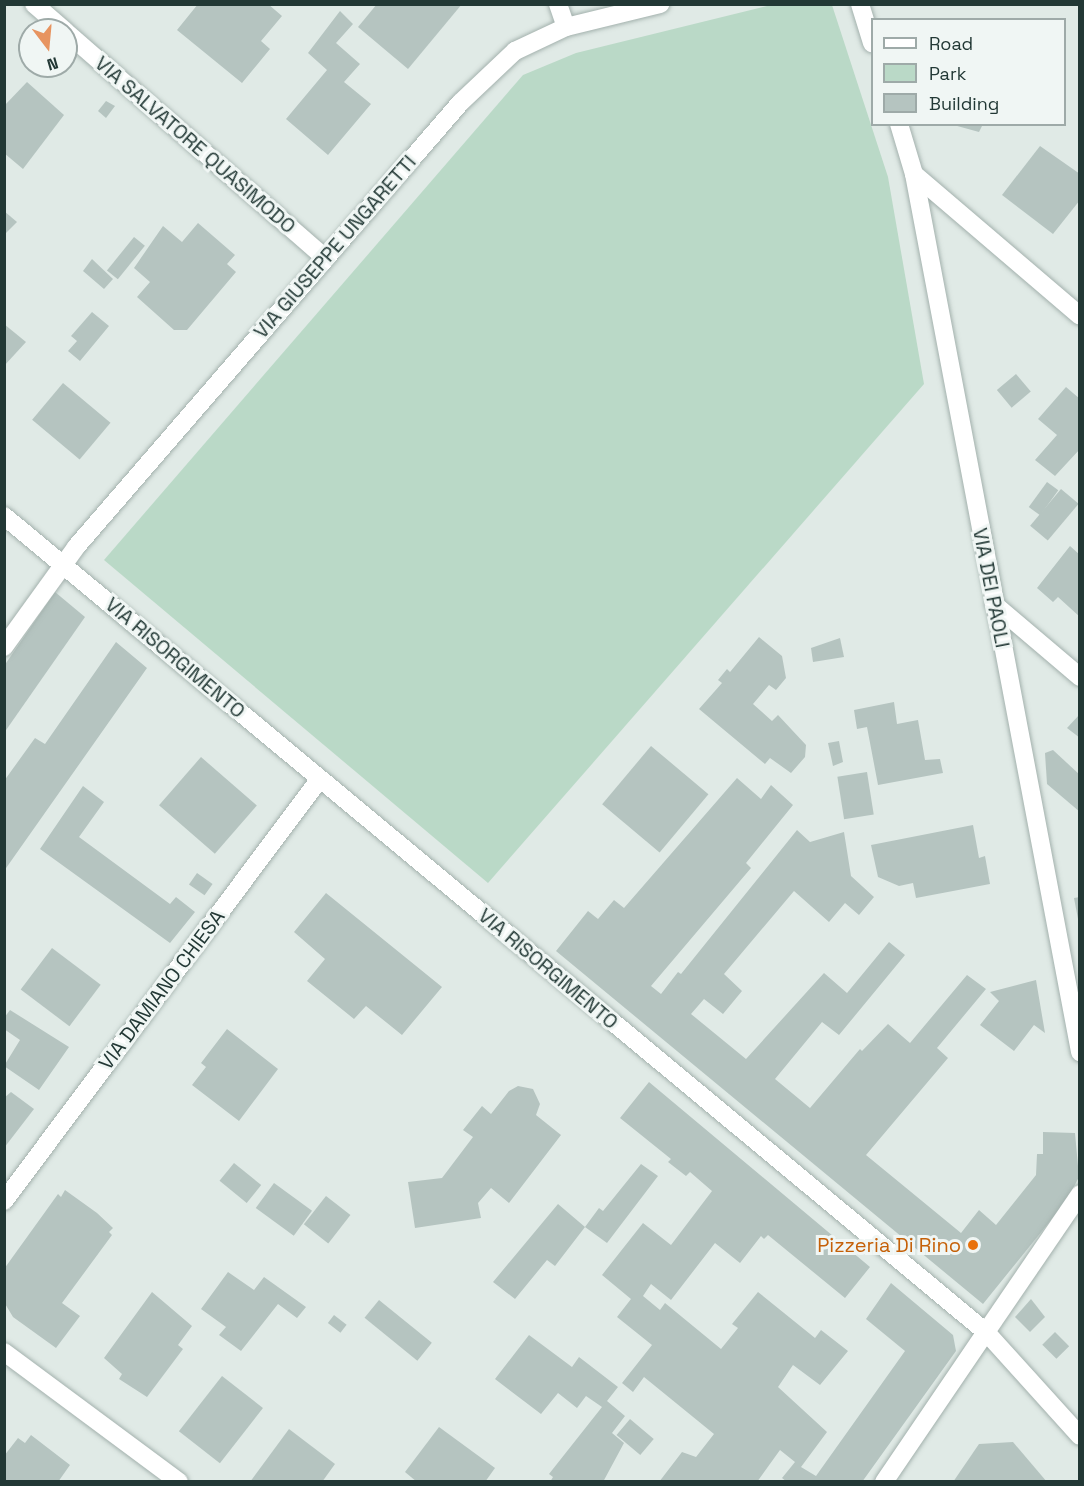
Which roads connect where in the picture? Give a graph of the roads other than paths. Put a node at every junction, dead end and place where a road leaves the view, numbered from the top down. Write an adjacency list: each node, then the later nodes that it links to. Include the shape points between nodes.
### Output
1 (34, 4): 5 (street, VIA SALVATORE QUASIMODO)
2 (558, 4): 6 (street)
3 (660, 4): 6 (street, VIA GIUSEPPE UNGARETTI)
4 (860, 4): 7 (street)
5 (50, 18)
6 (566, 27): 11 (street, VIA GIUSEPPE UNGARETTI, via 515,51 460,103)
7 (871, 37)
8 (78, 42): 11 (street, VIA SALVATORE QUASIMODO)
9 (900, 126): 10 (street, VIA DEI PAOLI)
10 (914, 174): 12 (street); 15 (street, VIA DEI PAOLI)
11 (325, 258): 14 (street, VIA GIUSEPPE UNGARETTI)
12 (1080, 315)
13 (4, 516): 14 (street, VIA RISORGIMENTO)
14 (63, 564): 16 (street, VIA GIUSEPPE UNGARETTI); 18 (street, VIA RISORGIMENTO)
15 (994, 604): 17 (street); 19 (street, VIA DEI PAOLI)
16 (4, 647)
17 (1080, 677)
18 (319, 780): 21 (street, VIA DAMIANO CHIESA); 22 (street, VIA RISORGIMENTO)
19 (1080, 1052)
20 (1080, 1194): 22 (street)
21 (4, 1201)
22 (986, 1332): 24 (street, VIA RISORGIMENTO); 26 (street)
23 (4, 1352): 25 (street)
24 (1080, 1436)
25 (179, 1482)
26 (884, 1482)

